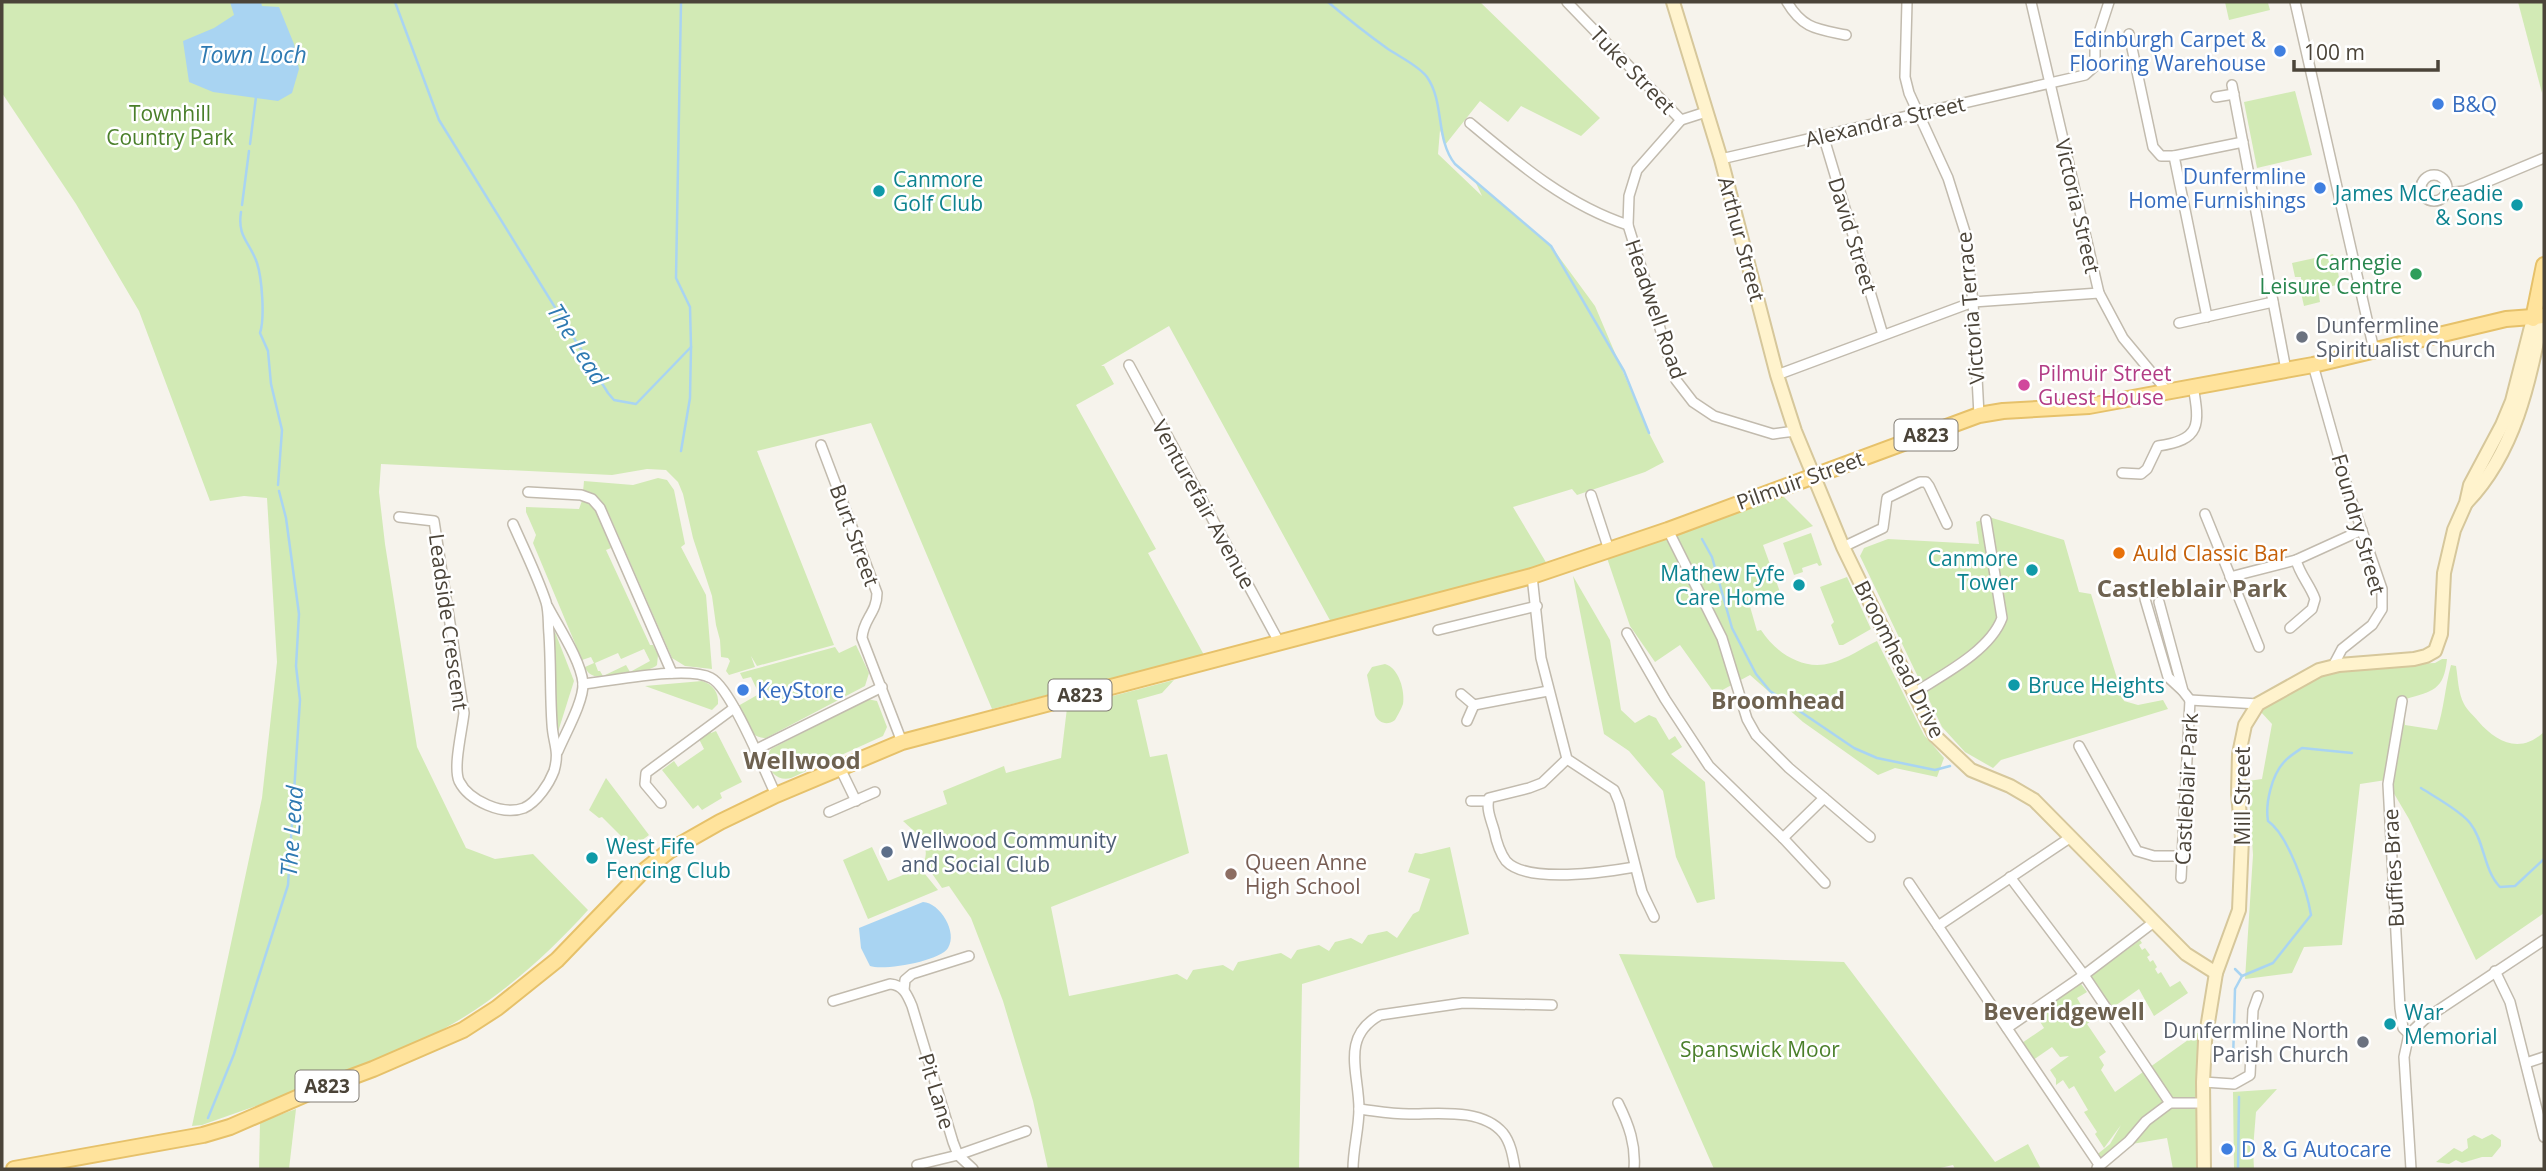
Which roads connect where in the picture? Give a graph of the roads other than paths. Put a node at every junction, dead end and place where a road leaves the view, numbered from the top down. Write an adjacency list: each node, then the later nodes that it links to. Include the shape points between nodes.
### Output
1 (1567, 2): 14 (street, Tuke Street)
2 (1673, 2): 12 (street, Arthur Street)
3 (1787, 2): 9 (street, via 1810,28)
4 (1907, 2): 13 (street, Victoria Terrace, via 1905,77)
5 (2031, 2): 10 (street, Victoria Street)
6 (2109, 2): 10 (street, Alexandra Street, via 2095,45 2095,66 2085,75)
7 (2295, 2): 33 (street)
8 (2129, 34): 18 (street, via 2153,147 2161,156)
9 (1846, 35)
10 (2050, 83): 13 (street, Alexandra Street); 24 (street, Victoria Street)
11 (2216, 97): 17 (street, via 2233,90)
12 (1706, 112): 14 (street, Tuke Street); 20 (street, Arthur Street)
13 (1916, 113): 16 (street, Alexandra Street); 26 (street, Victoria Terrace, via 1948,178 1965,232)
14 (1681, 120): 22 (street, Headwell Road, via 1637,170 1629,196)
15 (1470, 123): 22 (street, via 1534,176 1600,216)
16 (1823, 135): 20 (street, Alexandra Street); 32 (street, David Street)
17 (2243, 142): 18 (street); 27 (street)
18 (2174, 156): 28 (street)
19 (2544, 158): 21 (street, via 2465,191)
20 (1721, 159): 37 (street, Arthur Street)
21 (2446, 193)
22 (1628, 225): 41 (street, Headwell Road, via 1676,380 1693,402 1714,415 1773,434)
23 (2544, 266): 25 (main road)
24 (2099, 293): 26 (street); 39 (street, Victoria Street, via 2123,338)
25 (2538, 296): 29 (main road); 30 (main road, Pilmuir Street / A823)
26 (1973, 302): 32 (street); 40 (street, Victoria Terrace)
27 (2273, 302): 28 (street); 36 (street)
28 (2207, 317): 31 (street)
29 (2540, 317): 30 (main road, Pilmuir Street / A823); 68 (street, via 2512,401 2470,485 2454,530 2435,651 2414,659)
30 (2506, 319): 33 (main road, Pilmuir Street / A823)
31 (2179, 323)
32 (1883, 335): 37 (street)
33 (2374, 350): 35 (main road, Pilmuir Street / A823)
34 (1129, 365): 66 (street, Venturefair Avenue)
35 (2313, 366): 36 (main road, Pilmuir Street / A823); 53 (street, Foundry Street)
36 (2286, 370): 38 (main road, Pilmuir Street / A823)
37 (1777, 375): 41 (street, Arthur Street)
38 (2193, 386): 39 (main road, Pilmuir Street / A823); 43 (street, via 2198,418 2189,435 2179,443 2158,446 2141,474)
39 (2167, 391): 40 (main road, Pilmuir Street / A823, via 2089,406)
40 (1979, 415): 44 (main road, Pilmuir Street / A823)
41 (1795, 431): 44 (street, Arthur Street)
42 (821, 445): 71 (street, Burt Street, via 877,593 862,638)
43 (2122, 473)
44 (1813, 475): 52 (main road, Pilmuir Street / A823); 54 (street, Broomhead Drive)
45 (528, 492): 69 (street, via 581,495 600,508)
46 (1591, 495): 55 (street)
47 (2205, 514): 58 (street)
48 (399, 517): 85 (street, Leadside Crescent, via 434,521 464,713 456,765 459,781 481,802 503,809 523,808 545,787)
49 (1986, 520): 74 (street, via 2002,618 1999,628 1966,659)
50 (513, 524): 61 (street, Leadside Crescent)
51 (1947, 524): 54 (street, via 1929,486 1920,482 1887,498 1885,523 1878,532)
52 (1668, 530): 55 (main road, Pilmuir Street / A823); 90 (street, via 1722,638 1756,735)
53 (2362, 530): 56 (street); 68 (street, Foundry Street, via 2382,589 2382,609 2372,625 2342,649)
54 (1843, 547): 74 (street, Broomhead Drive)
55 (1609, 550): 57 (main road, Pilmuir Street / A823)
56 (2296, 560): 58 (street); 63 (street, via 2315,599 2312,609)
57 (1532, 576): 62 (street); 66 (main road, Pilmuir Street / A823)
58 (2230, 577): 67 (street)
59 (2146, 599): 73 (street, via 2168,677)
60 (2159, 602): 73 (street)
61 (547, 604): 70 (street, Leadside Crescent); 85 (street, Leadside Crescent, via 552,724)
62 (1537, 606): 64 (street); 72 (street)
63 (2290, 628)
64 (1438, 629)
65 (1627, 633): 98 (street, via 1709,766)
66 (1279, 642): 82 (main road, A823)
67 (2259, 647)
68 (2333, 666): 78 (street)
69 (672, 673): 70 (street); 80 (street, via 713,678)
70 (583, 684): 85 (street, Leadside Crescent)
71 (882, 687): 82 (street, Burt Street); 84 (street)
72 (1548, 691): 79 (street); 86 (street)
73 (2183, 691): 76 (street)
74 (1914, 693): 97 (street, Broomhead Drive, via 1935,736 1971,769 2034,800)
75 (1461, 694): 79 (street)
76 (2190, 700): 78 (street); 99 (street, Castleblair Park)
77 (2402, 701): 118 (street, Buffies Brae, via 2388,784 2400,1008 2403,1028)
78 (2258, 704): 111 (street, Mill Street, via 2245,725 2239,754 2239,909)
79 (1474, 705): 81 (street)
80 (734, 708): 84 (street); 94 (street, via 646,774 645,784)
81 (1467, 721)
82 (902, 742): 87 (main road, A823)
83 (2079, 746): 99 (street, via 2137,851)
84 (755, 750): 89 (street)
85 (558, 751)
86 (1567, 759): 93 (street, via 1542,783); 100 (street, via 1614,790)
87 (840, 768): 89 (main road, A823); 91 (street)
88 (875, 792): 91 (street)
89 (776, 795): 131 (main road, A823, via 669,851 640,874 557,960 463,1030 230,1127 163,1144)
90 (1824, 798): 96 (street); 98 (street)
91 (856, 801): 95 (street)
92 (1471, 801): 93 (street)
93 (1488, 801): 100 (street, via 1505,860 1520,871 1592,875)
94 (661, 803)
95 (829, 812)
96 (1870, 837)
97 (2071, 837): 101 (street); 106 (street, Broomhead Drive)
98 (1783, 838): 103 (street)
99 (2182, 856): 102 (street, Castleblair Park)
100 (1635, 867): 105 (street)
101 (2010, 877): 107 (street); 112 (street)
102 (2181, 878)
103 (1825, 883)
104 (1909, 883): 107 (street)
105 (1654, 917)
106 (2154, 922): 111 (street, Broomhead Drive, via 2186,954); 112 (street)
107 (1938, 926): 117 (street)
108 (2544, 940): 110 (street)
109 (969, 956): 113 (street, via 912,974 905,980)
110 (2496, 971): 118 (street); 120 (street, via 2511,1002)
111 (2216, 972): 121 (street, Mill Street)
112 (2084, 975): 117 (street); 122 (street)
113 (904, 990): 115 (street, via 890,984); 128 (street, Pit Lane)
114 (2258, 996): 121 (street, via 2253,1010 2250,1075 2234,1084)
115 (833, 1001)
116 (1552, 1005): 125 (street, via 1463,1003 1380,1015 1365,1026 1355,1052)
117 (2007, 1028): 130 (street)
118 (2409, 1034): 137 (street, via 2404,1057)
119 (2544, 1057): 120 (street)
120 (2526, 1063): 127 (street)
121 (2203, 1082): 123 (street, Mill Street)
122 (2170, 1103): 123 (street); 130 (street)
123 (2203, 1103): 136 (street, Mill Street)
124 (1618, 1104): 135 (street, via 1630,1129)
125 (1359, 1109): 133 (street); 134 (street, via 1453,1113 1484,1120 1502,1131)
126 (1026, 1130): 128 (street)
127 (2544, 1137)
128 (958, 1155): 129 (street); 132 (street, Pit Lane)
129 (917, 1165)
130 (2098, 1167)
131 (14, 1169)
132 (974, 1169)
133 (1353, 1169)
134 (1515, 1169)
135 (1634, 1169)
136 (2204, 1169)
137 (2411, 1169)

